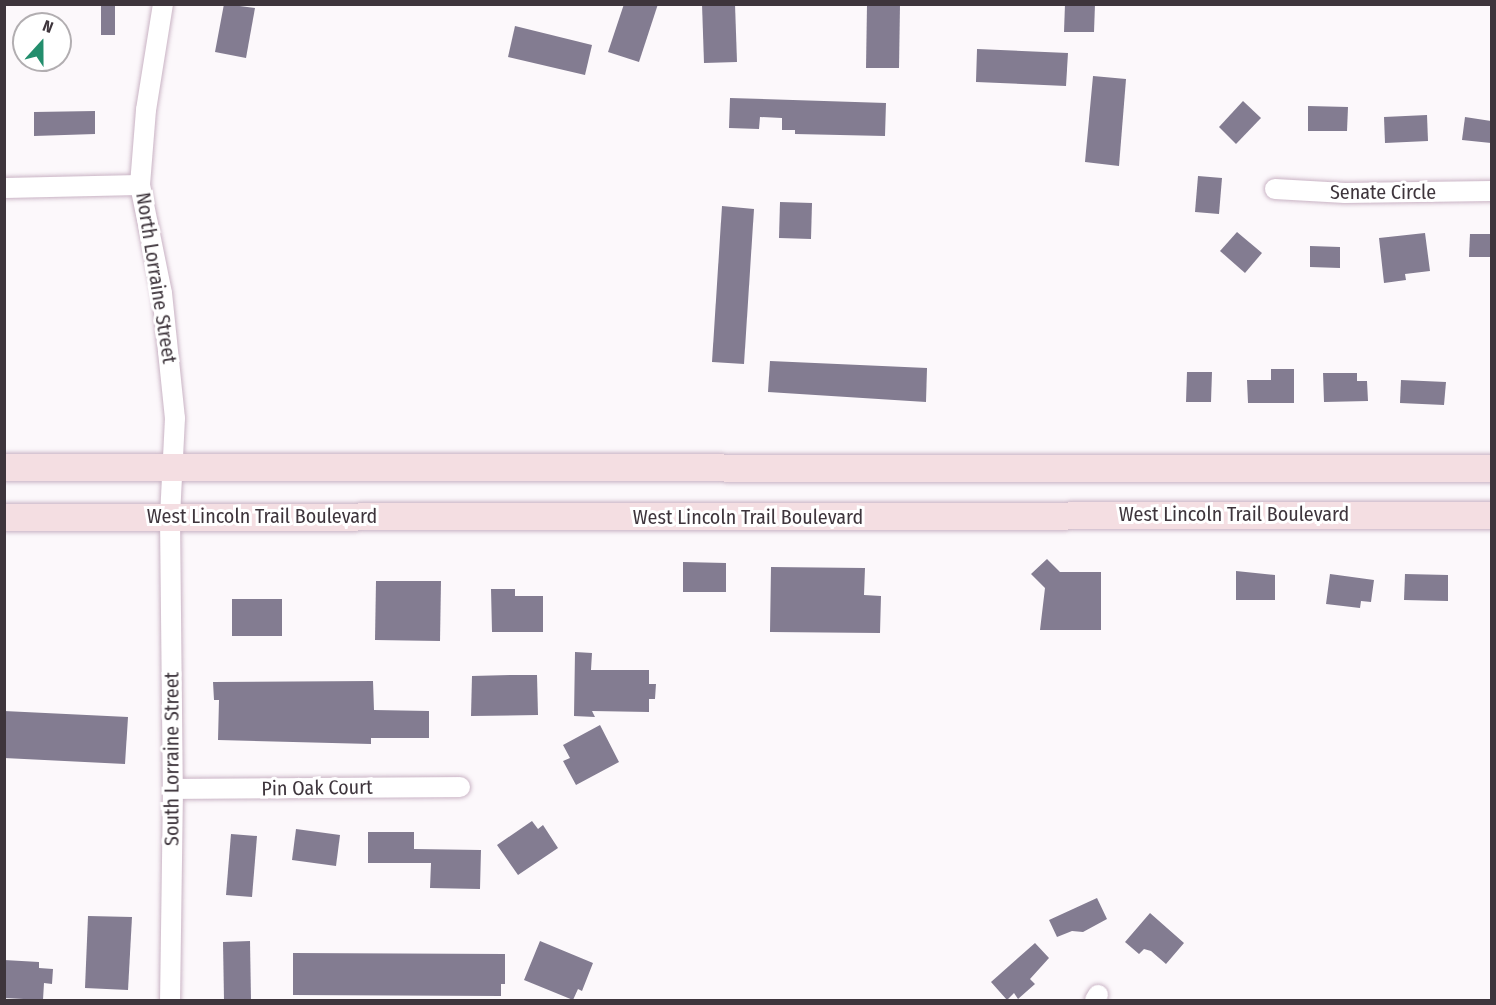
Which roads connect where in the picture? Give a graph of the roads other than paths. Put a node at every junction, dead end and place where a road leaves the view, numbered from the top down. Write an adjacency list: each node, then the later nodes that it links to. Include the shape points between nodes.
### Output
1 (164, 4): 2 (street, North Lorraine Street)
2 (140, 185): 3 (street); 7 (street, North Lorraine Street, via 169,344 176,418)
3 (4, 188)
4 (1275, 189): 5 (street, Senate Circle, via 1345,193)
5 (1491, 191)
6 (4, 467): 7 (main road)
7 (174, 467): 8 (main road); 11 (street, North Lorraine Street)
8 (1491, 468)
9 (1491, 514): 11 (main road, West Lincoln Trail Boulevard)
10 (4, 517): 11 (main road, West Lincoln Trail Boulevard)
11 (170, 518): 13 (street, South Lorraine Street)
12 (460, 787): 13 (street, Pin Oak Court)
13 (173, 789): 14 (street, South Lorraine Street)
14 (170, 1000)

